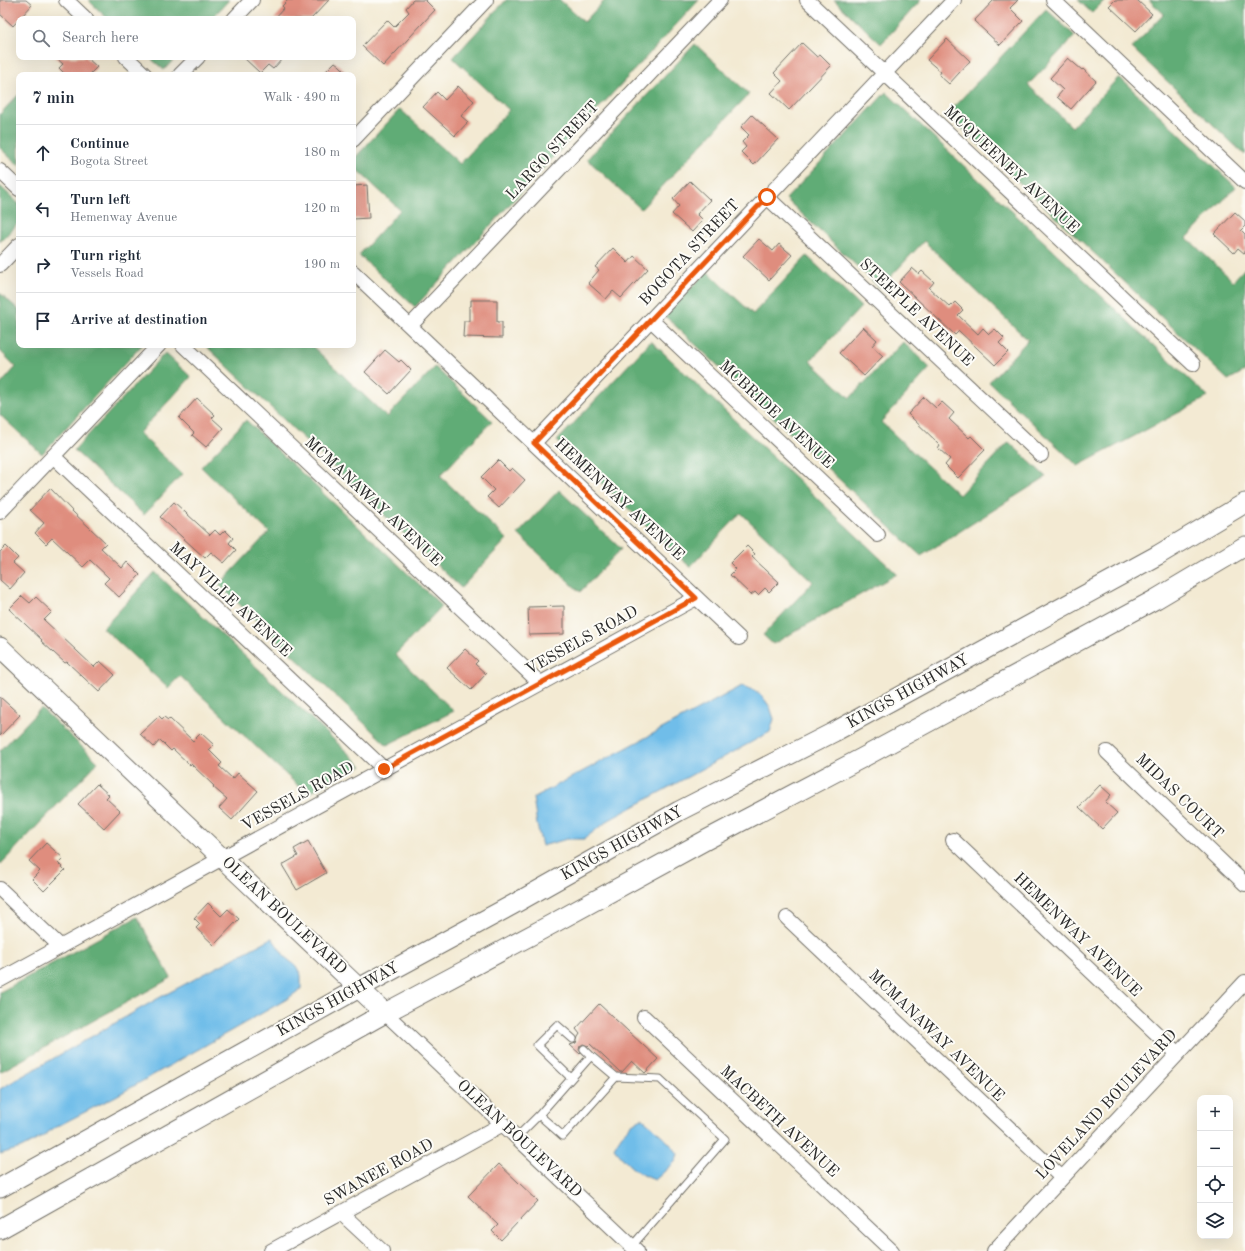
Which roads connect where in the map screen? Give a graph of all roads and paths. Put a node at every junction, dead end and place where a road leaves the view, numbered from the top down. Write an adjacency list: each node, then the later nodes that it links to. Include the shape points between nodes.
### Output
1 (66, 0): 8 (street)
2 (252, 0): 9 (street)
3 (486, 0): 15 (street)
4 (720, 0): 24 (street, LARGO STREET)
5 (807, 0): 14 (street, MCQUEENEY AVENUE)
6 (954, 0): 14 (street, BOGOTA STREET)
7 (1054, 0): 17 (street)
8 (83, 16)
9 (237, 16)
10 (129, 60): 12 (street)
11 (195, 60): 13 (street)
12 (142, 72)
13 (183, 72)
14 (884, 73): 19 (street, BOGOTA STREET); 27 (street, MCQUEENEY AVENUE)
15 (356, 137)
16 (0, 171): 18 (street)
17 (1245, 182)
18 (16, 186)
19 (767, 197): 23 (street, BOGOTA STREET); 29 (street, STEEPLE AVENUE)
20 (16, 248): 21 (street)
21 (0, 265)
22 (356, 275): 24 (street, HEMENWAY AVENUE)
23 (650, 320): 28 (street, BOGOTA STREET); 33 (street, MCBRIDE AVENUE)
24 (410, 326): 28 (street, HEMENWAY AVENUE)
25 (155, 348): 30 (street)
26 (186, 348): 38 (street, MCMANAWAY AVENUE)
27 (1193, 364)
28 (534, 443): 35 (street, HEMENWAY AVENUE)
29 (1041, 455)
30 (53, 456): 32 (street); 40 (street, MAYVILLE AVENUE)
31 (1245, 503): 49 (main road, KINGS HIGHWAY, via 1152,558 834,732 679,811)
32 (0, 512)
33 (878, 535)
34 (1245, 546): 50 (main road, via 1156,599)
35 (696, 598): 36 (street, HEMENWAY AVENUE); 38 (street, VESSELS ROAD)
36 (738, 638)
37 (0, 647): 42 (main road, OLEAN BOULEVARD)
38 (540, 683): 40 (street, VESSELS ROAD)
39 (1106, 752): 43 (street, MIDAS COURT)
40 (384, 769): 42 (street, VESSELS ROAD)
41 (953, 840): 54 (street, HEMENWAY AVENUE)
42 (222, 858): 46 (street, VESSELS ROAD); 49 (main road, OLEAN BOULEVARD)
43 (1245, 884)
44 (0, 889): 46 (street)
45 (787, 918): 61 (street, MCMANAWAY AVENUE)
46 (61, 947): 47 (street, VESSELS ROAD)
47 (0, 980)
48 (1245, 982): 54 (street, LOVELAND BOULEVARD)
49 (359, 988): 50 (main road, OLEAN BOULEVARD); 62 (main road, KINGS HIGHWAY)
50 (385, 1012): 59 (street, OLEAN BOULEVARD); 64 (main road)
51 (644, 1017): 68 (street, MACBETH AVENUE)
52 (573, 1039): 57 (lane, via 557,1024 537,1045)
53 (584, 1049): 55 (lane)
54 (1178, 1054): 61 (street, LOVELAND BOULEVARD)
55 (591, 1056): 56 (lane); 57 (lane)
56 (616, 1077): 58 (lane, via 563,1136); 65 (lane, via 660,1079 725,1139)
57 (571, 1078): 58 (lane)
58 (539, 1115): 60 (lane)
59 (503, 1124): 60 (street, OLEAN BOULEVARD); 63 (street, SWANEE ROAD)
60 (516, 1137): 65 (street, OLEAN BOULEVARD)
61 (1062, 1178): 69 (street, LOVELAND BOULEVARD)
62 (0, 1188)
63 (341, 1213): 66 (street, SWANEE ROAD); 67 (street)
64 (0, 1229)
65 (634, 1248)
66 (271, 1251)
67 (382, 1251)
68 (892, 1251)
69 (994, 1251)

